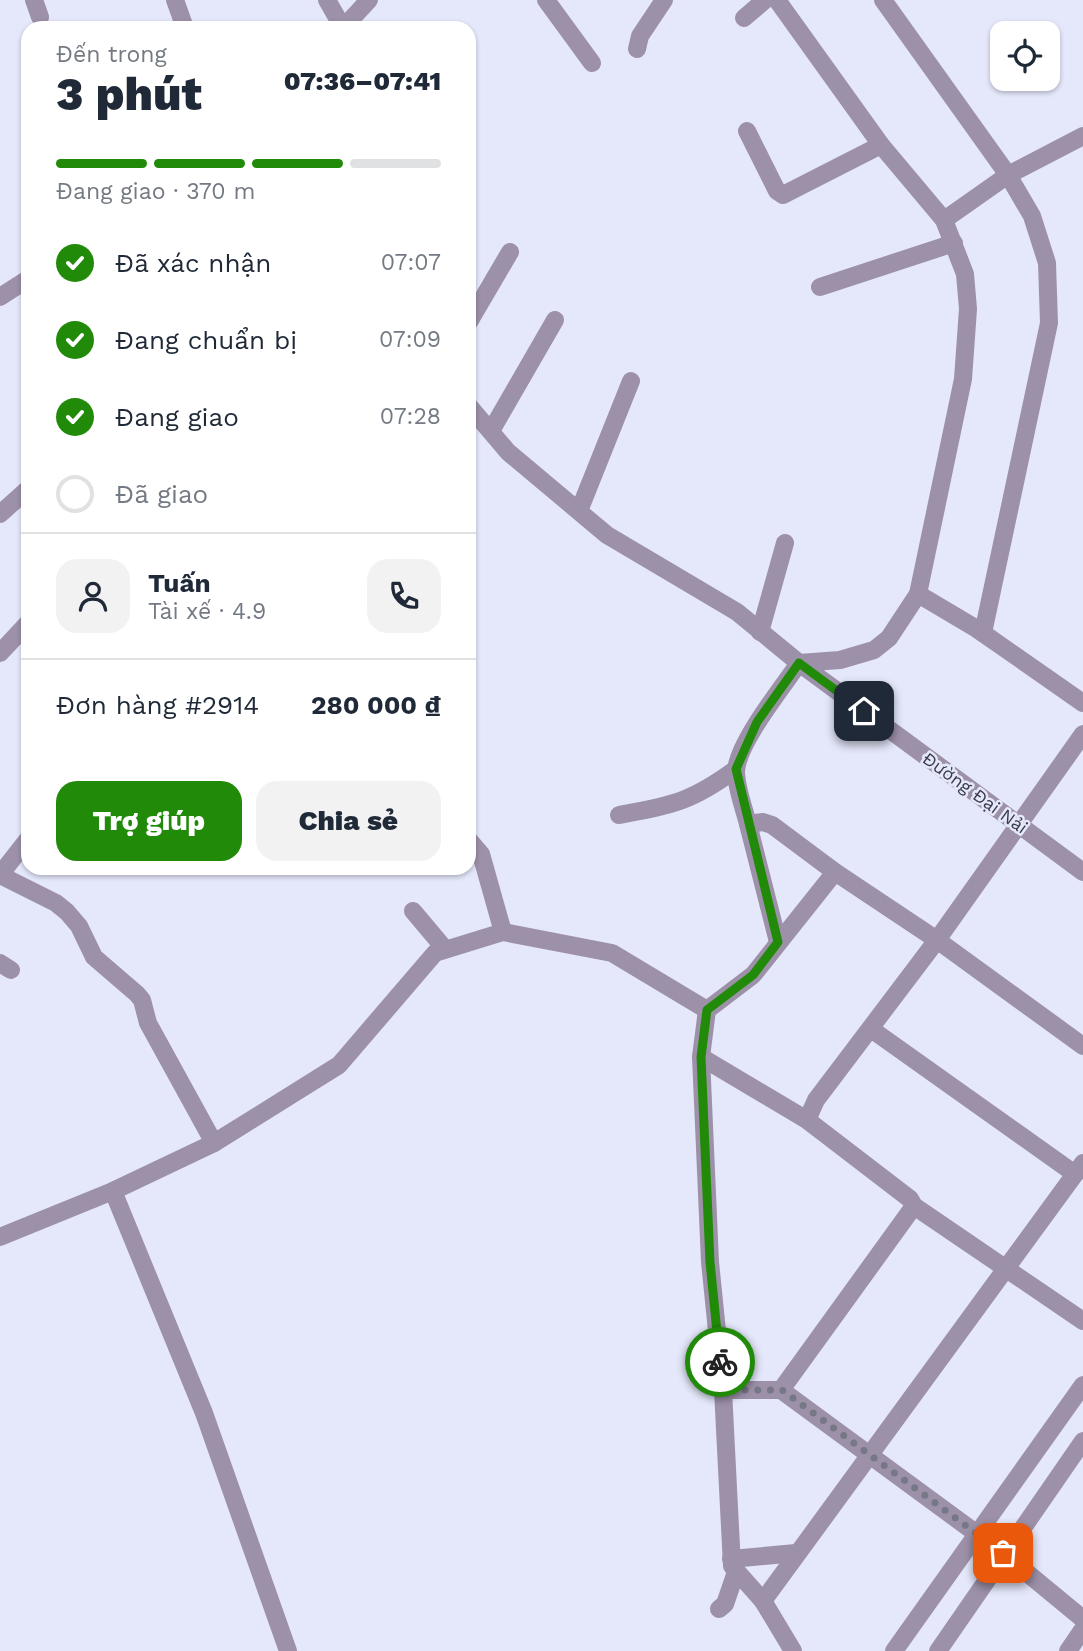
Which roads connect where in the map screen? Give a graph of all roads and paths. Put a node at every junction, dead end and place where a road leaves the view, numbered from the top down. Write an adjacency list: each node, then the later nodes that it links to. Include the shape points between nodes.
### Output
1 (34, 0): 10 (street)
2 (175, 0): 12 (street)
3 (327, 0): 13 (street)
4 (369, 0): 14 (street)
5 (546, 0): 16 (street)
6 (664, 0): 15 (street, via 640,36)
7 (765, 0): 11 (street)
8 (777, 0): 19 (street)
9 (883, 0): 20 (street)
10 (40, 17)
11 (744, 18)
12 (182, 21)
13 (339, 21)
14 (350, 21)
15 (637, 49)
16 (592, 63)
17 (747, 131): 19 (street, via 783,195)
18 (1082, 136): 20 (street)
19 (881, 145): 21 (street)
20 (1008, 175): 21 (street); 39 (street, via 1032,216 1047,263 1049,323)
21 (944, 220): 22 (street)
22 (954, 243): 25 (street); 36 (street, via 965,274 968,309 963,379)
23 (510, 252): 27 (street)
24 (21, 284): 26 (street)
25 (820, 287)
26 (0, 297)
27 (476, 310)
28 (555, 320): 31 (street)
29 (631, 381): 33 (street)
30 (476, 414): 31 (street, Đường Đại Nải)
31 (491, 431): 33 (street, Đường Đại Nải, via 508,452)
32 (21, 495): 34 (street)
33 (579, 511): 38 (street, Đường Đại Nải, via 607,535 737,612)
34 (0, 514)
35 (785, 543): 38 (street)
36 (918, 594): 39 (street); 41 (street, via 889,638 874,650 840,660)
37 (21, 630): 40 (street)
38 (760, 632): 41 (street, Đường Đại Nải)
39 (983, 633): 42 (street)
40 (0, 653)
41 (799, 663): 44 (street, via 757,722); 47 (street, Đường Đại Nải)
42 (1083, 703)
43 (1083, 734): 47 (street)
44 (736, 769): 45 (street, via 688,800); 46 (street)
45 (619, 815)
46 (748, 824): 51 (street, via 767,822); 56 (street)
47 (1017, 824): 50 (street, Đường Đại Nải); 55 (street)
48 (21, 848): 52 (street)
49 (476, 848): 54 (street)
50 (1083, 872)
51 (835, 873): 55 (street); 56 (street)
52 (0, 875): 63 (street, via 67,912 93,957 142,1000 148,1023)
53 (413, 911): 57 (street)
54 (503, 932): 57 (street); 58 (street, via 612,953)
55 (937, 940): 59 (street); 60 (street)
56 (778, 942): 58 (street, via 753,975)
57 (444, 949): 63 (street, via 426,961 339,1065)
58 (707, 1010): 61 (street)
59 (871, 1029): 62 (street, via 816,1100); 64 (street)
60 (1083, 1046)
61 (701, 1057): 62 (street); 73 (street, via 710,1262)
62 (807, 1120): 66 (street)
63 (214, 1143): 65 (street)
64 (1079, 1169): 70 (street)
65 (113, 1191): 68 (street); 85 (street, via 204,1413)
66 (914, 1206): 70 (street); 74 (street)
67 (0, 1219): 68 (street)
68 (17, 1229): 69 (street)
69 (0, 1237)
70 (1006, 1268): 71 (street); 76 (street)
71 (1083, 1321)
72 (1083, 1385): 77 (street)
73 (723, 1390): 74 (street); 80 (street)
74 (782, 1390): 76 (street)
75 (1083, 1441): 79 (street)
76 (872, 1455): 77 (street); 78 (street)
77 (977, 1534): 79 (street); 87 (street)
78 (796, 1553): 80 (street); 81 (street)
79 (1003, 1553): 83 (street); 88 (street)
80 (733, 1566): 81 (street); 82 (street, via 725,1604)
81 (763, 1601): 86 (street)
82 (719, 1609)
83 (1083, 1619)
84 (1083, 1629): 89 (street)
85 (288, 1651)
86 (793, 1651)
87 (894, 1651)
88 (938, 1651)
89 (1068, 1651)

